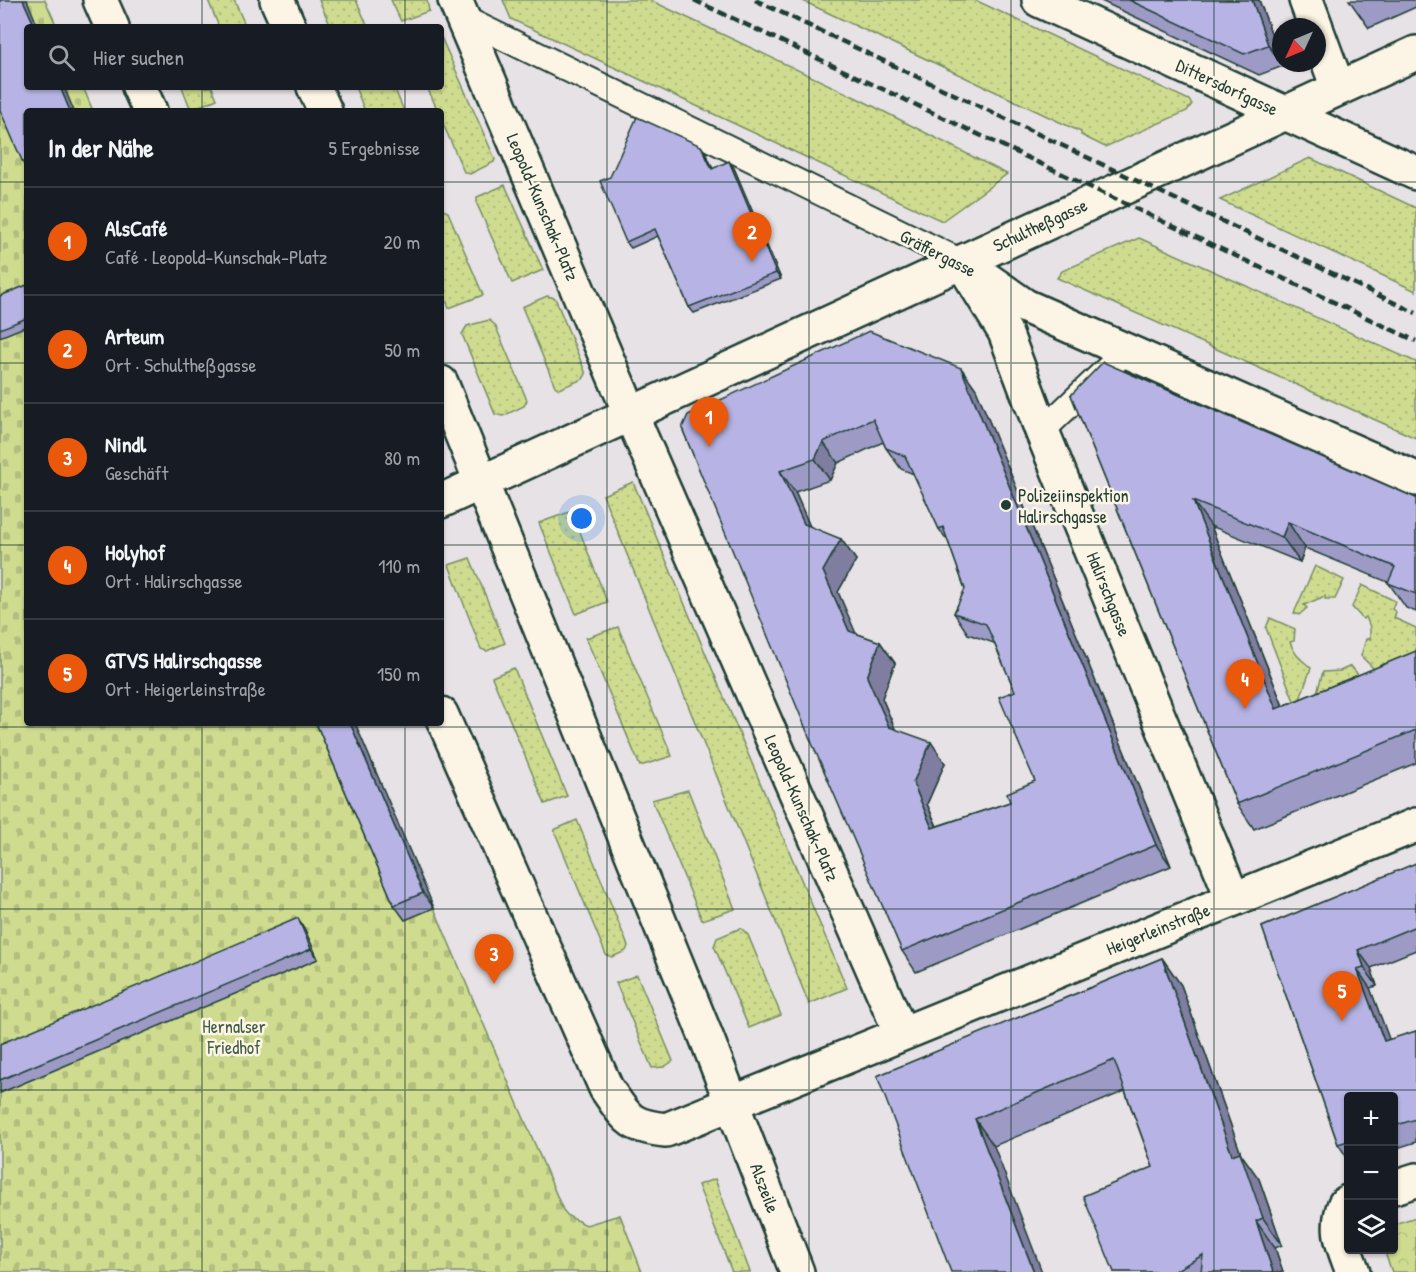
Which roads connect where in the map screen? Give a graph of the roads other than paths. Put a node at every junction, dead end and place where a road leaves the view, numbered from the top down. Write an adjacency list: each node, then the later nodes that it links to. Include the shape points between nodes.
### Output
1 (100, 0): 7 (street)
2 (277, 0): 8 (street)
3 (1039, 0): 16 (street, Dittersdorfgasse)
4 (1306, 0): 6 (street)
5 (459, 9): 18 (lane, Gräffergasse); 21 (street, Leopold-Kunschak-Platz)
6 (1312, 18)
7 (111, 24)
8 (288, 24)
9 (1416, 52): 11 (street, Schultheßgasse)
10 (1326, 56): 11 (street)
11 (1338, 88): 16 (street, Schultheßgasse)
12 (140, 90): 14 (street)
13 (315, 90): 15 (street)
14 (149, 108)
15 (324, 108)
16 (1282, 112): 17 (street, Dittersdorfgasse); 18 (street, Schultheßgasse)
17 (1416, 173)
18 (962, 262): 19 (street, Gräffergasse, via 1025,306); 21 (street, Schultheßgasse); 22 (street, Halirschgasse, via 1005,332)
19 (1127, 351): 22 (lane); 23 (street, Gräffergasse)
20 (444, 390): 24 (street)
21 (631, 414): 24 (street); 29 (street, Leopold-Kunschak-Platz)
22 (1042, 431): 28 (street, Halirschgasse)
23 (1416, 479)
24 (483, 481): 25 (street); 30 (street)
25 (444, 500)
26 (444, 721): 30 (street, via 606,1088 624,1114 641,1128 666,1130)
27 (1416, 825): 28 (street, Heigerleinstraße)
28 (1233, 899): 29 (street, Heigerleinstraße)
29 (901, 1034): 30 (street)
30 (732, 1104): 36 (street, Alszeile)
31 (1416, 1180): 32 (street)
32 (1398, 1186)
33 (1344, 1206): 34 (street, via 1339,1219)
34 (1344, 1246)
35 (1347, 1254): 37 (street)
36 (797, 1272)
37 (1353, 1272)

